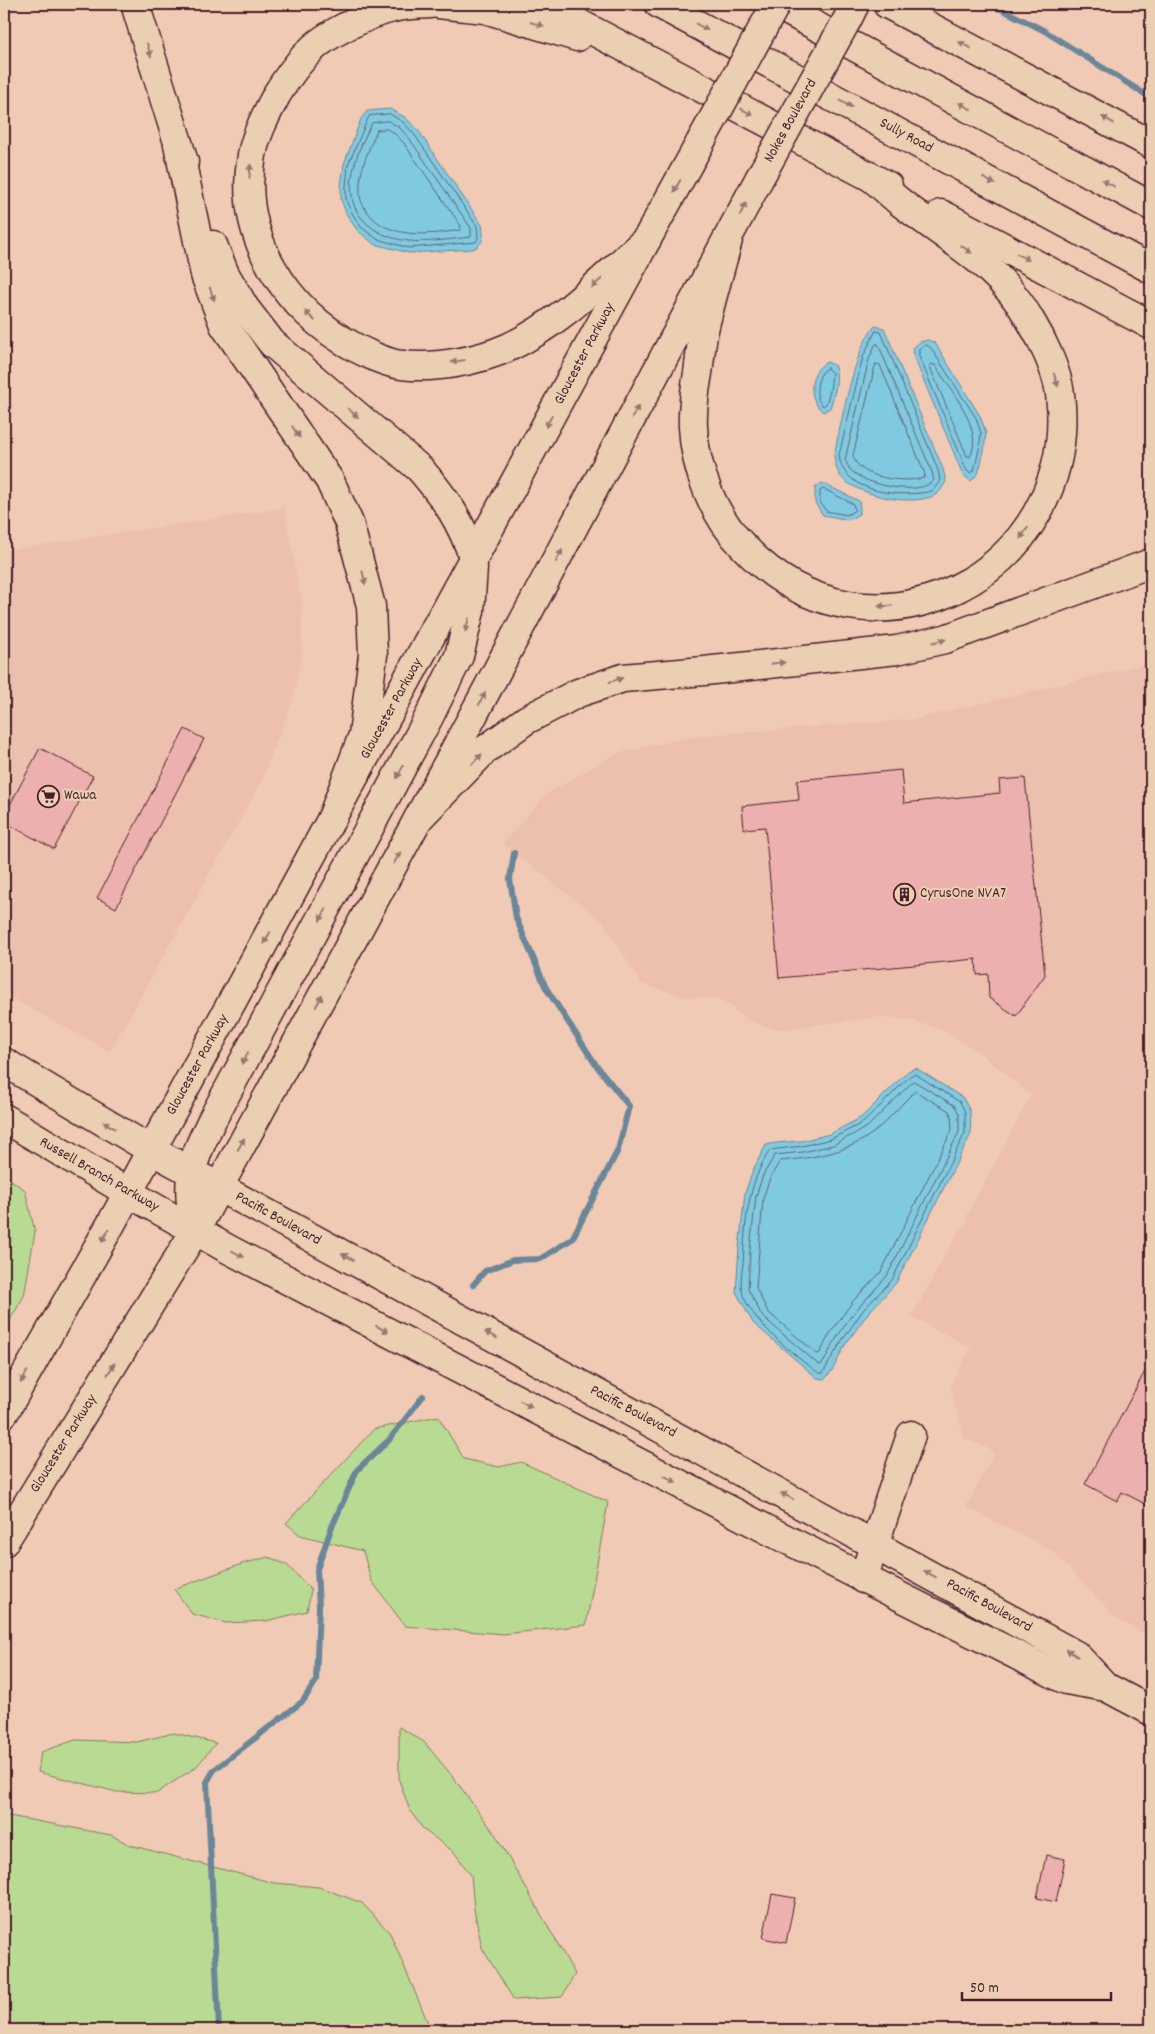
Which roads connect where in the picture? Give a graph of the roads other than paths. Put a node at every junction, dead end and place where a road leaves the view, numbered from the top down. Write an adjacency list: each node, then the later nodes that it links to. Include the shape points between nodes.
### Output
1 (135, 4): 10 (main road, one-way to 10)
2 (430, 4): 14 (main road, one-way to 2, via 541,331 506,348 468,360 402,365 374,357 319,324 285,290 267,260 255,228 249,187 252,154 264,117 287,78 313,48 351,24 393,7)
3 (438, 4): 9 (main road, one-way to 9, via 485,9)
4 (542, 4): 9 (main road)
5 (659, 4): 16 (main road, Sully Road, one-way to 16)
6 (776, 4): 13 (main road, one-way to 6); 14 (main road, Gloucester Parkway, one-way to 14, bridge)
7 (855, 4): 15 (main road, Nokes Boulevard, one-way to 7, bridge)
8 (886, 4): 11 (main road, one-way to 8)
9 (658, 65): 12 (main road, one-way to 12)
10 (178, 144): 18 (main road, one-way to 18, via 224,274 245,308 272,343 420,469 465,531); 20 (main road, one-way to 20, via 205,275 224,326 330,481 349,523 371,606 373,655 363,735)
11 (1151, 144)
12 (871, 177): 15 (main road, one-way to 15, via 900,202 979,258 1002,280 1029,316 1048,354 1060,391 1062,435 1055,471 1043,504 1021,538 992,567 959,589 919,603 886,607 851,605 818,597 783,580 756,561 732,535 714,505 700,468 693,428 704,331); 17 (main road, one-way to 17)
13 (1151, 206)
14 (647, 239): 18 (main road, Gloucester Parkway, one-way to 18)
15 (728, 240): 21 (main road, Gloucester Parkway, one-way to 15)
16 (1151, 268)
17 (1151, 325)
18 (474, 559): 20 (main road, Gloucester Parkway); 25 (main road, one-way to 25, via 470,611 459,656 430,717 212,1120 195,1153)
19 (1151, 564): 21 (main road, one-way to 19, via 486,749 526,720 578,693 623,678 897,650 945,640)
20 (332, 818): 24 (main road, Gloucester Parkway, one-way to 24)
21 (418, 819): 26 (main road, Gloucester Parkway, one-way to 21)
22 (4, 1062): 24 (main road, one-way to 22)
23 (4, 1118): 27 (main road, Russell Branch Parkway)
24 (151, 1150): 25 (main road, Pacific Boulevard); 27 (main road, Gloucester Parkway)
25 (191, 1171): 26 (main road, Pacific Boulevard); 28 (main road, via 190,1208)
26 (218, 1187): 28 (main road, Gloucester Parkway); 32 (main road, Pacific Boulevard, one-way to 26)
27 (127, 1192): 28 (main road, Russell Branch Parkway); 29 (main road, Gloucester Parkway, one-way to 29)
28 (195, 1230): 31 (main road, Gloucester Parkway, one-way to 28); 33 (main road, Pacific Boulevard, one-way to 33)
29 (4, 1413)
30 (911, 1435): 32 (main road)
31 (4, 1542)
32 (875, 1544): 33 (main road); 34 (main road, Pacific Boulevard, one-way to 32, via 1076,1655)
33 (864, 1579): 34 (main road, Pacific Boulevard, via 1066,1680)
34 (1106, 1687): 35 (main road, Pacific Boulevard)
35 (1151, 1711)

